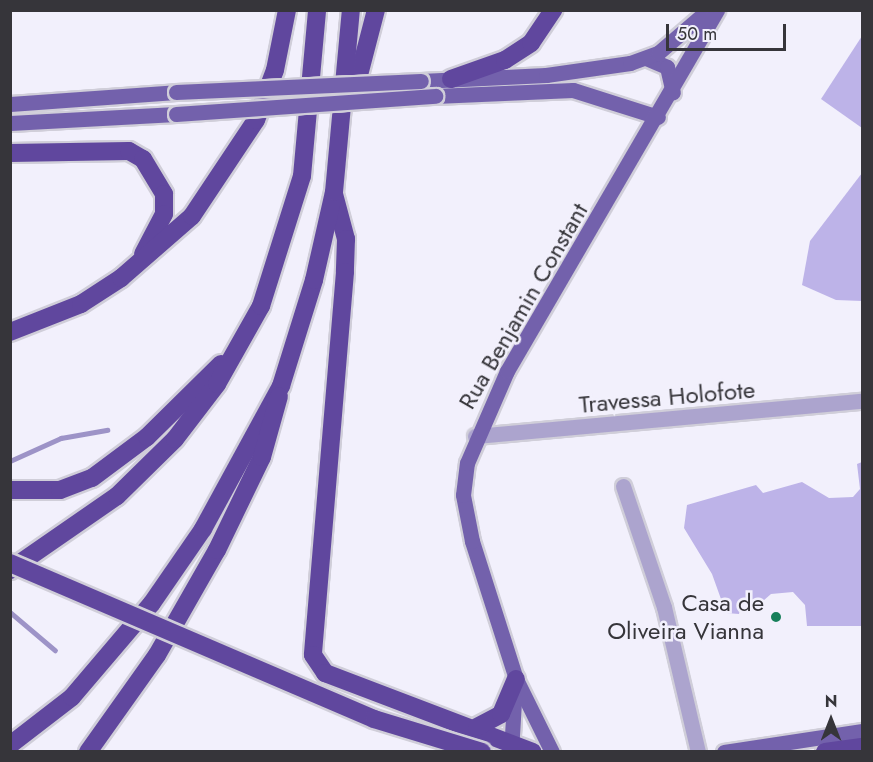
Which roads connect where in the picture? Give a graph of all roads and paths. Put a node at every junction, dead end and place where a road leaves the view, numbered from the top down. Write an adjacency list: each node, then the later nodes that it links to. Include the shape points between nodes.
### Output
1 (286, 10): 17 (highway, via 275,70 256,120 192,216)
2 (317, 10): 19 (highway, via 302,176 276,273)
3 (351, 10): 14 (highway)
4 (376, 10): 14 (highway, via 364,69)
5 (553, 10): 9 (highway, via 531,43 505,60)
6 (708, 10): 8 (main road)
7 (717, 10): 10 (main road, Rua Benjamin Constant)
8 (646, 58): 9 (main road, via 546,75); 10 (main road, via 667,67)
9 (451, 79): 11 (main road, bridge)
10 (673, 92): 12 (main road, Rua Benjamin Constant)
11 (10, 104)
12 (657, 117): 13 (main road, bridge, via 573,90); 22 (main road, Rua Benjamin Constant)
13 (10, 123)
14 (340, 132): 16 (highway)
15 (10, 153): 17 (highway, via 129,151 143,159 164,194 164,214 144,252)
16 (334, 192): 20 (highway); 28 (highway, via 346,239 345,272 313,655 325,673)
17 (122, 278): 18 (highway, via 81,304)
18 (10, 332)
19 (238, 348): 24 (highway, via 147,437 92,477 60,490); 26 (highway, via 199,409 147,469)
20 (281, 386): 30 (highway, via 203,529 152,603 72,697); 34 (highway, via 262,458 217,550 157,655)
21 (862, 401): 22 (street, Travessa Holofote)
22 (475, 436): 27 (main road, Rua Benjamin Constant, via 464,479 466,514)
23 (623, 486): 38 (street, via 664,608)
24 (10, 490)
25 (10, 563): 35 (highway, bridge, via 374,719)
26 (10, 570)
27 (516, 679): 28 (highway, via 501,714); 31 (main road, Rua Benjamin Constant); 37 (main road, Rua Benjamin Constant)
28 (477, 727): 31 (highway)
29 (862, 731): 33 (main road)
30 (10, 745)
31 (512, 746): 36 (highway)
32 (862, 747): 39 (highway)
33 (726, 751)
34 (88, 752)
35 (482, 752)
36 (533, 752)
37 (552, 752)
38 (699, 752)
39 (825, 752)

